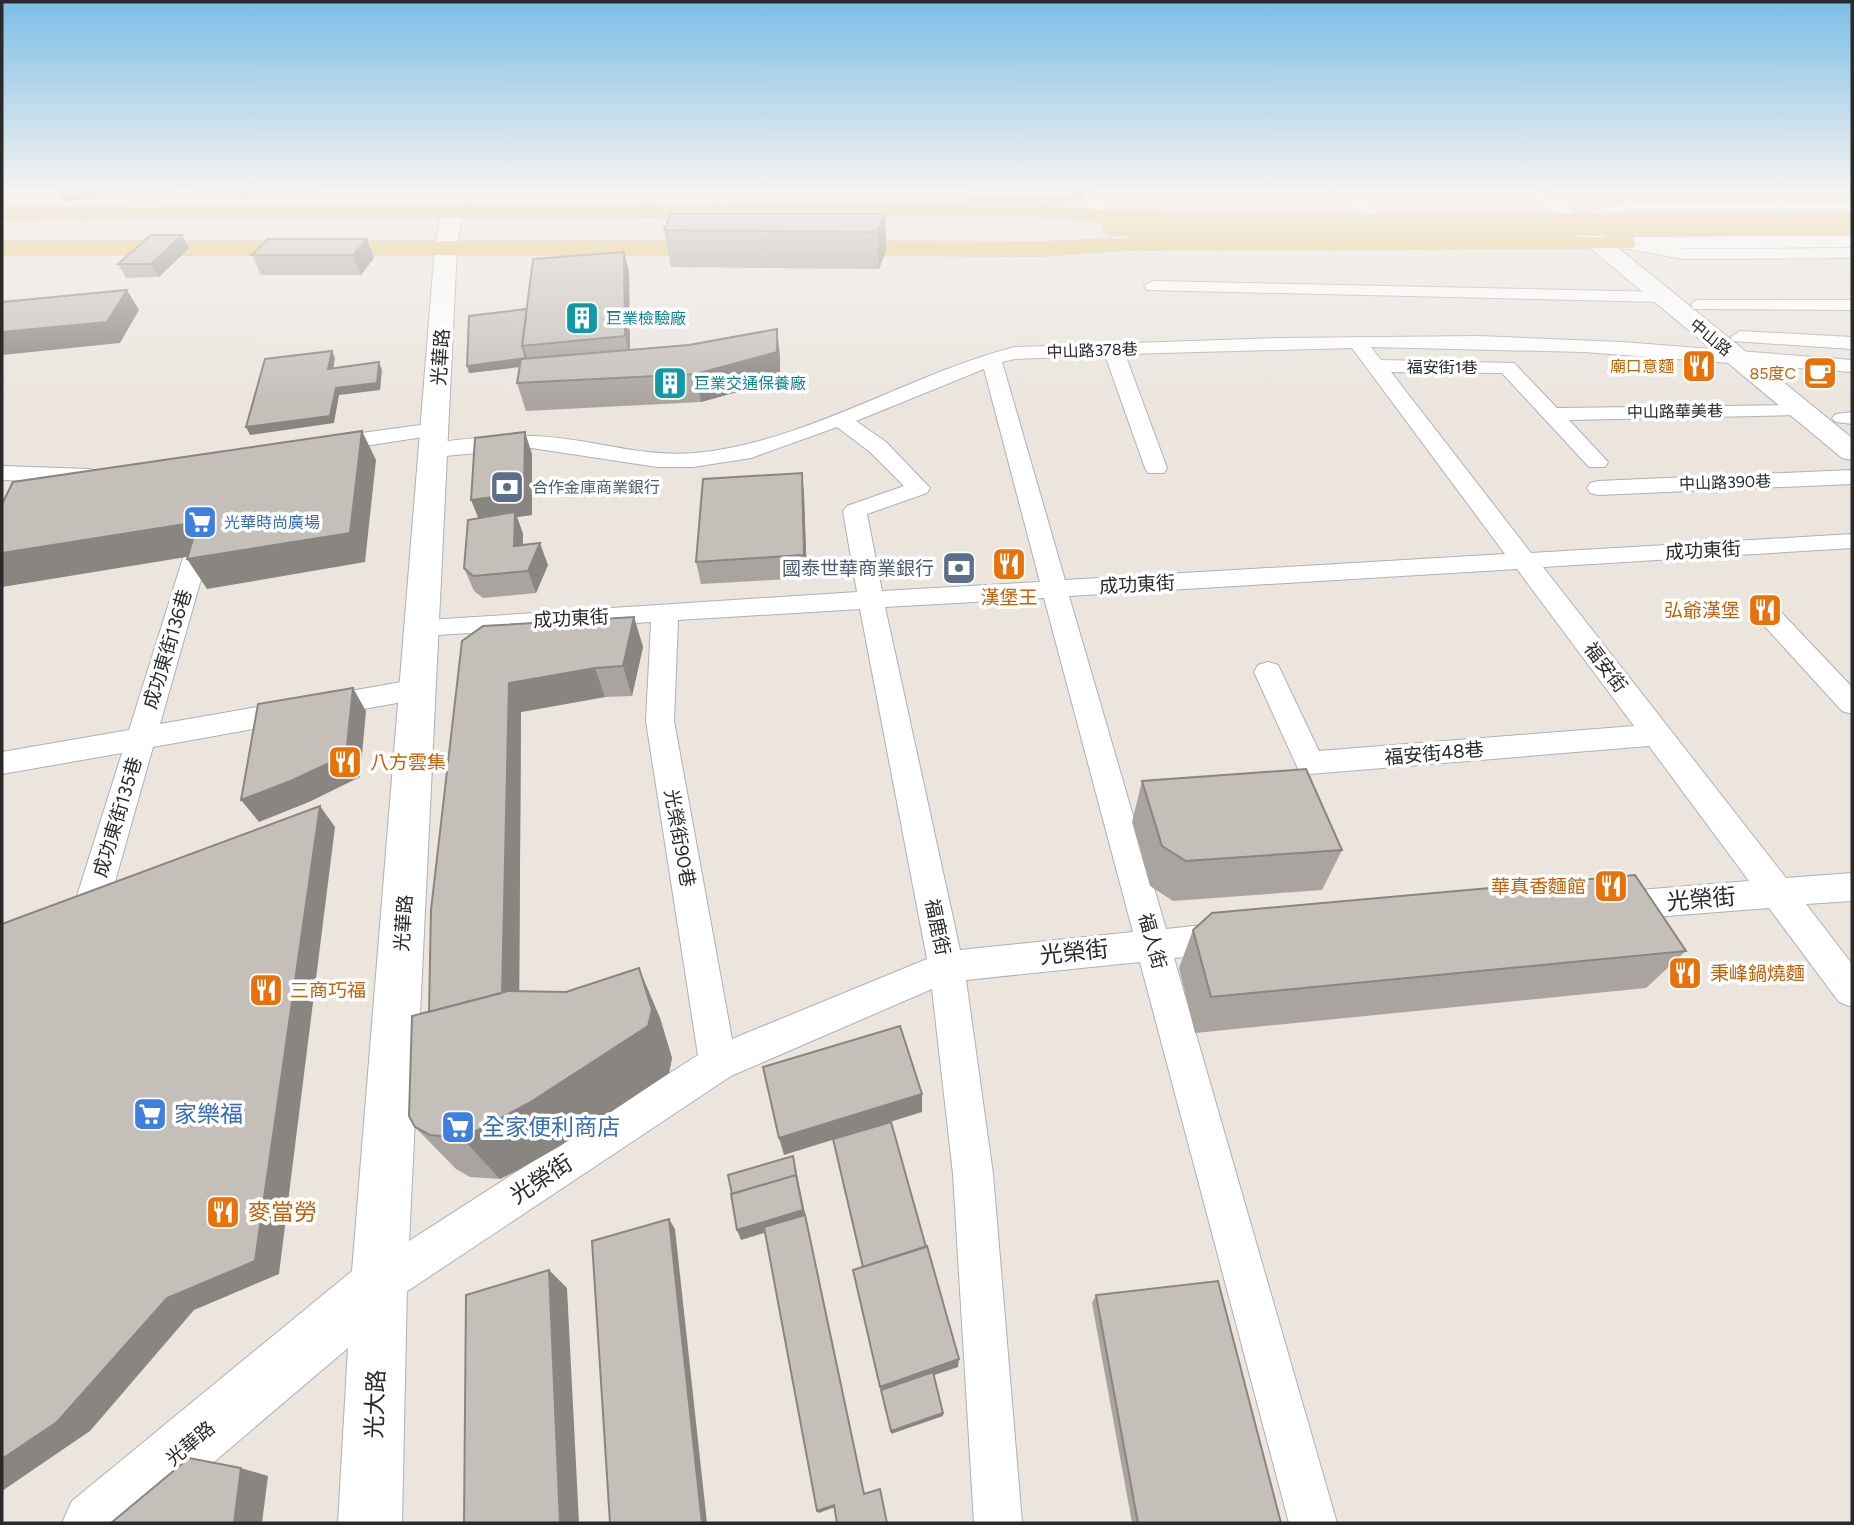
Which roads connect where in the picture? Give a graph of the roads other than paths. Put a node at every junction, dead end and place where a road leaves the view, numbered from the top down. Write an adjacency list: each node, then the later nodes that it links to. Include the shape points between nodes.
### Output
1 (447, 262): 20 (street, 光華路)
2 (1621, 262): 5 (street, 中山路)
3 (1648, 262): 6 (street, 中山路)
4 (1153, 286): 5 (street)
5 (1663, 297): 10 (street, 中山路)
6 (1700, 305): 7 (street); 10 (street, 中山路)
7 (1852, 305)
8 (1359, 343): 10 (street, 中山路378巷); 11 (street, 中山路378巷); 14 (street, 福安街)
9 (1852, 343): 10 (street, 中山路378巷)
10 (1738, 347): 13 (street, 中山路); 16 (street, 中山路)
11 (1113, 349): 12 (street, 中山路378巷, via 1015,353); 24 (street)
12 (991, 359): 18 (street, 中山路378巷); 32 (street, 福人街)
13 (1770, 361): 15 (street); 19 (street, 中山路)
14 (1377, 366): 17 (street, 福安街1巷, via 1507,367); 31 (street, 福安街)
15 (1852, 366)
16 (1799, 409): 17 (street, 中山路華美巷); 22 (street, 中山路)
17 (1551, 414): 23 (street)
18 (839, 419): 20 (street, 中山路378巷, via 743,453 693,460 657,460 532,442); 33 (street, 福鹿街, via 878,447 919,488 855,511)
19 (1849, 421)
20 (435, 440): 21 (street, 中山路378巷); 36 (street, 光華路)
21 (301, 449)
22 (1852, 452)
23 (1597, 462)
24 (1156, 468)
25 (2, 473): 26 (street, via 72,478)
26 (113, 474)
27 (1852, 477): 28 (street, 中山路390巷)
28 (1598, 488)
29 (1852, 541): 31 (street, 成功東街)
30 (194, 558): 42 (street, 成功東街136巷)
31 (1525, 561): 32 (street, 成功東街); 41 (street, 福安街)
32 (1056, 589): 33 (street, 成功東街); 49 (street, 福人街)
33 (869, 600): 34 (street, 成功東街); 50 (street, 福鹿街)
34 (665, 612): 36 (street, 成功東街); 52 (street, 光榮街90巷, via 660,721)
35 (1770, 615): 38 (street)
36 (422, 627): 39 (street, 光華路)
37 (1268, 672): 41 (street, 福安街48巷, via 1310,763)
38 (1839, 674): 40 (street)
39 (419, 690): 42 (street); 53 (street, 光華路)
40 (1852, 704)
41 (1658, 735): 45 (street, 福安街)
42 (140, 739): 43 (street); 46 (street, 成功東街135巷)
43 (2, 763)
44 (1852, 887): 45 (street, 光榮街)
45 (1778, 893): 47 (street, 光榮街); 51 (street, 福安街)
46 (94, 896)
47 (1583, 909)
48 (1264, 934): 49 (street, 光榮街)
49 (1153, 943): 50 (street, 光榮街); 57 (street, 福人街)
50 (946, 967): 52 (street, 光榮街); 56 (street, 福鹿街, via 966,1109)
51 (1852, 991)
52 (718, 1063): 53 (street, 光榮街)
53 (379, 1285): 54 (street, 光華路); 55 (street, 光大路)
54 (94, 1523)
55 (370, 1523)
56 (999, 1523)
57 (1313, 1523)

